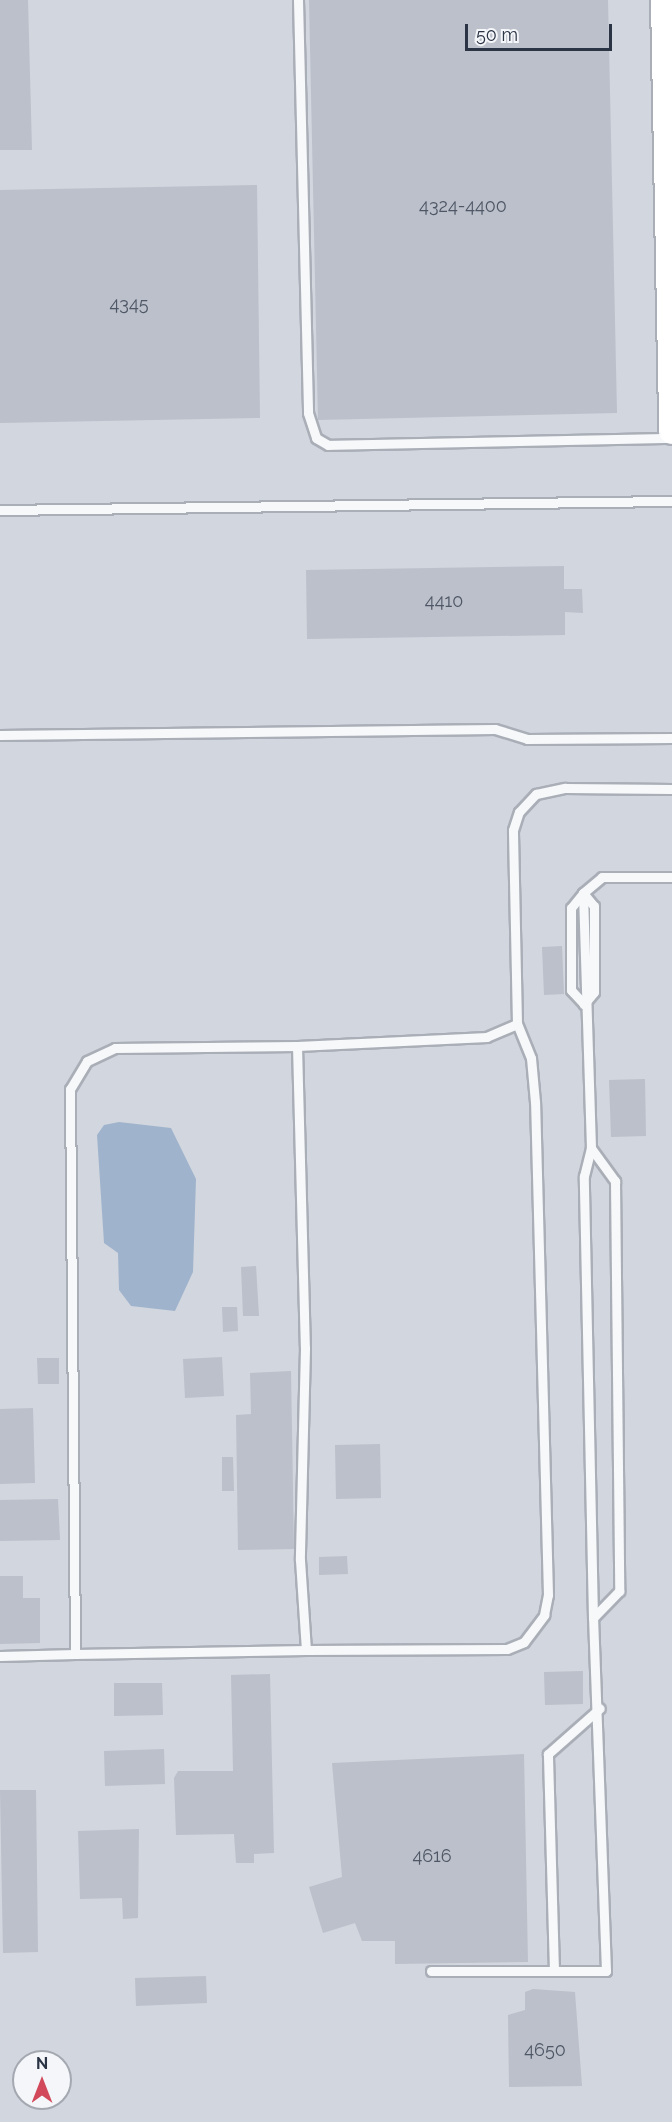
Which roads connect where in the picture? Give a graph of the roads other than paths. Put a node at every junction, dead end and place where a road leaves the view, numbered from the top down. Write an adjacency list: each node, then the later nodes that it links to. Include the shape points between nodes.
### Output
1 (298, 0): 5 (lane, via 309,424 316,438 328,445)
2 (664, 0): 3 (street)
3 (669, 69): 4 (street)
4 (672, 431)
5 (672, 438)
6 (672, 501): 7 (lane)
7 (0, 510)
8 (0, 735): 9 (lane, via 495,729 527,739)
9 (672, 738)
10 (672, 789): 14 (lane, via 565,788 536,794 519,812 512,876)
11 (672, 877): 12 (lane, via 602,877)
12 (583, 893): 13 (lane, via 594,906 594,992); 13 (lane, via 571,908 571,990)
13 (584, 1004): 16 (lane)
14 (517, 1024): 15 (lane, via 487,1037); 18 (lane, via 531,1058 534,1101 548,1595 544,1615 524,1642 507,1648)
15 (297, 1046): 18 (lane, via 305,1348 300,1560); 19 (lane, via 115,1048 87,1061 70,1089)
16 (591, 1148): 17 (lane, via 584,1176); 17 (lane, via 615,1181 619,1591)
17 (593, 1618): 21 (lane)
18 (306, 1650): 19 (lane)
19 (75, 1654): 20 (lane)
20 (0, 1656)
21 (600, 1708): 23 (lane, via 548,1754); 23 (lane, via 606,1971)
22 (431, 1971): 23 (lane)
23 (554, 1971)

